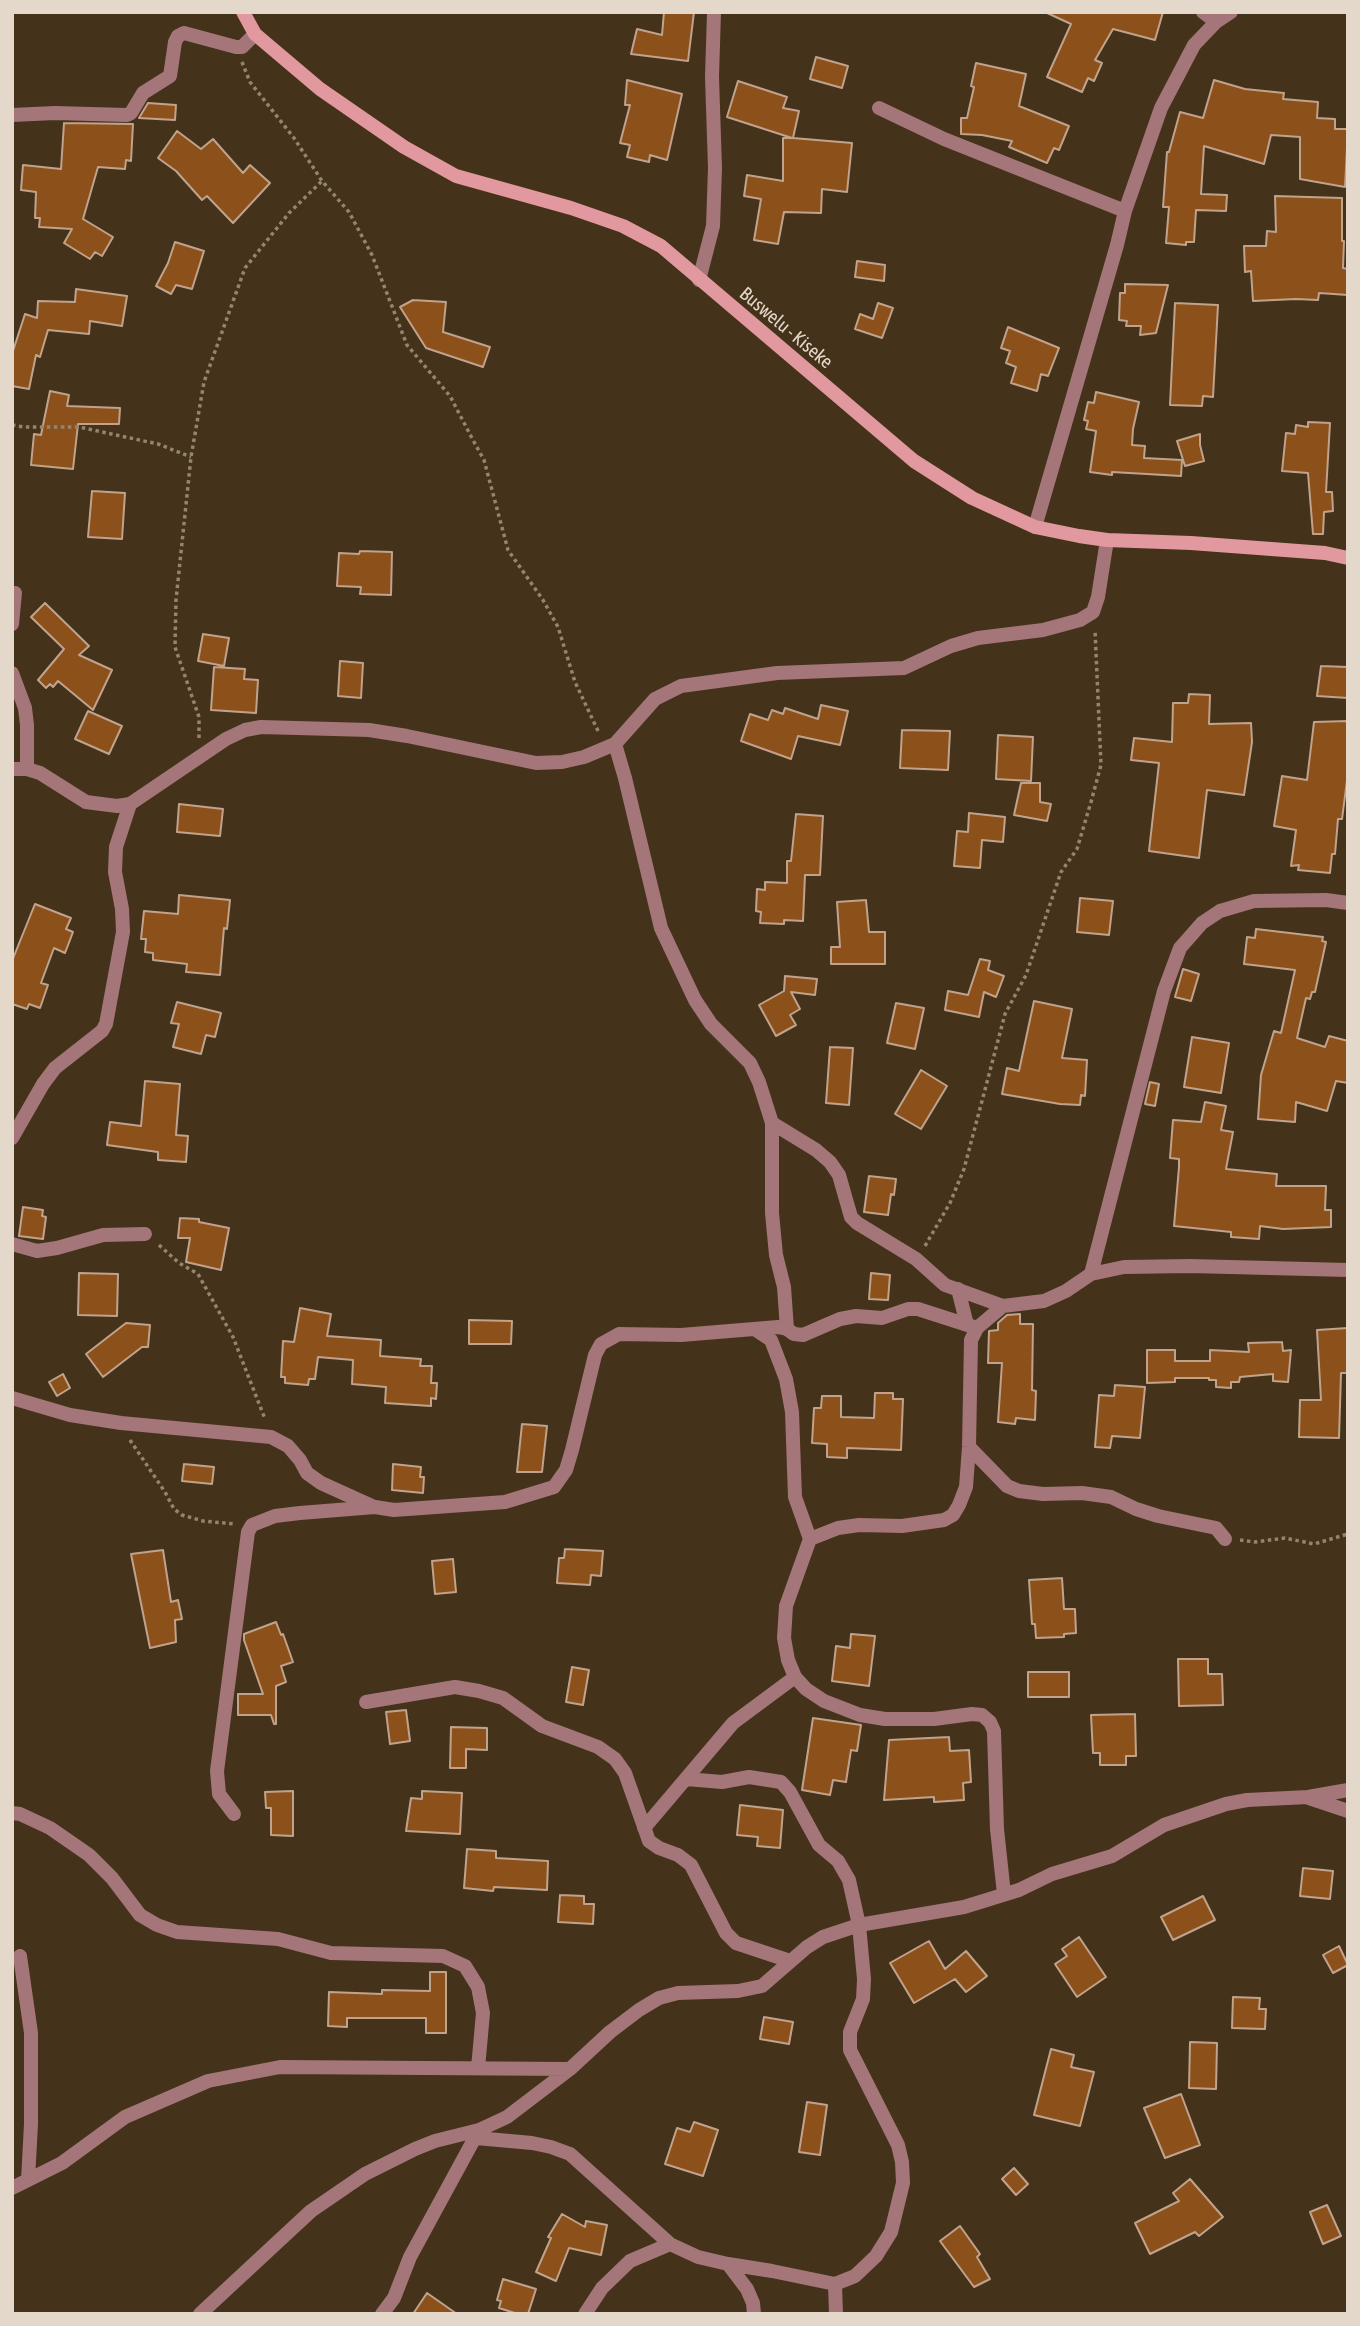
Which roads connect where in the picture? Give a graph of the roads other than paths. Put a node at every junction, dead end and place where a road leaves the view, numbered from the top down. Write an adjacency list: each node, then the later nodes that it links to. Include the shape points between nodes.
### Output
1 (243, 12): 6 (main road, Buswelu - Kiseke)
2 (714, 12): 10 (street, via 713,226)
3 (1203, 12): 5 (street)
4 (1231, 12): 5 (street)
5 (1216, 22): 9 (street, via 1194,46 1161,108)
6 (255, 34): 8 (street, via 242,47 184,33 178,36 170,76 143,93 127,115); 10 (main road, Buswelu - Kiseke, via 320,89 404,147 456,176 623,226 661,246)
7 (879, 108): 9 (street)
8 (12, 115)
9 (1125, 211): 11 (street)
10 (699, 279): 11 (main road, Buswelu - Kiseke, via 914,461 972,498)
11 (1035, 527): 12 (main road, Buswelu - Kiseke)
12 (1107, 540): 13 (main road, Buswelu - Kiseke); 17 (street, via 1093,612 1068,625 978,638 904,668 777,673 681,686 654,699)
13 (1348, 558)
14 (15, 593): 15 (street)
15 (12, 624)
16 (12, 673): 18 (street, via 27,724)
17 (611, 746): 19 (street, via 562,762 536,763 369,730 261,727 245,730); 21 (street, via 649,871 661,928 705,1016 750,1063)
18 (20, 769): 19 (street, via 40,773 86,802)
19 (130, 804): 22 (street, via 116,847 123,932 106,1024 55,1068)
20 (1348, 903): 26 (street, via 1254,901 1220,911 1180,948 1164,991)
21 (772, 1123): 27 (street, via 830,1162 857,1223 916,1259 945,1285); 30 (street, via 772,1213)
22 (12, 1138)
23 (145, 1234): 24 (street, via 103,1235 37,1251)
24 (12, 1244)
25 (1348, 1270): 26 (street, via 1124,1267)
26 (1091, 1274): 28 (street, via 1044,1301)
27 (958, 1289): 28 (street); 29 (street)
28 (1003, 1306): 29 (street)
29 (972, 1326): 30 (street, via 908,1309 882,1318 839,1319 803,1335); 33 (street)
30 (787, 1329): 31 (street)
31 (756, 1331): 34 (street, via 619,1334 601,1344 566,1471 554,1487 505,1502 394,1510); 35 (street, via 771,1340 786,1379 795,1497)
32 (12, 1398): 34 (street, via 70,1415 121,1423 271,1437 288,1446 307,1473 321,1483)
33 (969, 1447): 35 (street, via 966,1487 953,1515 902,1526 838,1528); 36 (street, via 1007,1486 1019,1491 1111,1497 1136,1509 1216,1528)
34 (375, 1507): 44 (street, via 275,1516 252,1525 248,1532 217,1771 219,1794)
35 (810, 1539): 37 (street, via 786,1606 784,1638)
36 (1225, 1539)
37 (795, 1677): 39 (street, via 733,1723); 46 (street, via 824,1701 860,1715 909,1720 972,1714 990,1722)
38 (366, 1702): 45 (street, via 456,1687 503,1698 542,1726 615,1759 625,1773)
39 (685, 1779): 45 (street); 47 (street, via 722,1782 749,1777 781,1782 820,1845 838,1861 849,1880)
40 (1348, 1790): 41 (street)
41 (1308, 1797): 42 (street); 46 (street, via 1226,1804 1164,1825 1112,1856)
42 (1348, 1811)
43 (12, 1813): 50 (street, via 50,1828 89,1855 140,1915 177,1932 278,1939 331,1953 443,1956 465,1966 478,1987 483,2012)
44 (234, 1814)
45 (644, 1828): 49 (street, via 649,1841 691,1865 726,1933 736,1942)
46 (1004, 1894): 47 (street, via 964,1907)
47 (859, 1925): 49 (street, via 823,1937); 57 (street, via 863,1999 850,2032 850,2050 898,2145 903,2183 891,2232 876,2256 855,2276)
48 (20, 1956): 53 (street, via 31,2033)
49 (790, 1961): 51 (street, via 762,1986 750,1990 696,1991 659,1998 610,2032)
50 (478, 2068): 51 (street); 53 (street, via 280,2067 208,2081 125,2118 62,2163)
51 (570, 2069): 52 (street)
52 (477, 2134): 55 (street, via 570,2154); 58 (street, via 435,2141 365,2174 311,2211); 59 (street)
53 (28, 2180): 54 (street)
54 (12, 2188)
55 (670, 2244): 56 (street); 60 (street, via 630,2261 602,2288)
56 (728, 2264): 57 (street); 61 (street, via 747,2289)
57 (835, 2284): 62 (street)
58 (200, 2314)
59 (382, 2314)
60 (585, 2314)
61 (754, 2314)
62 (836, 2314)

